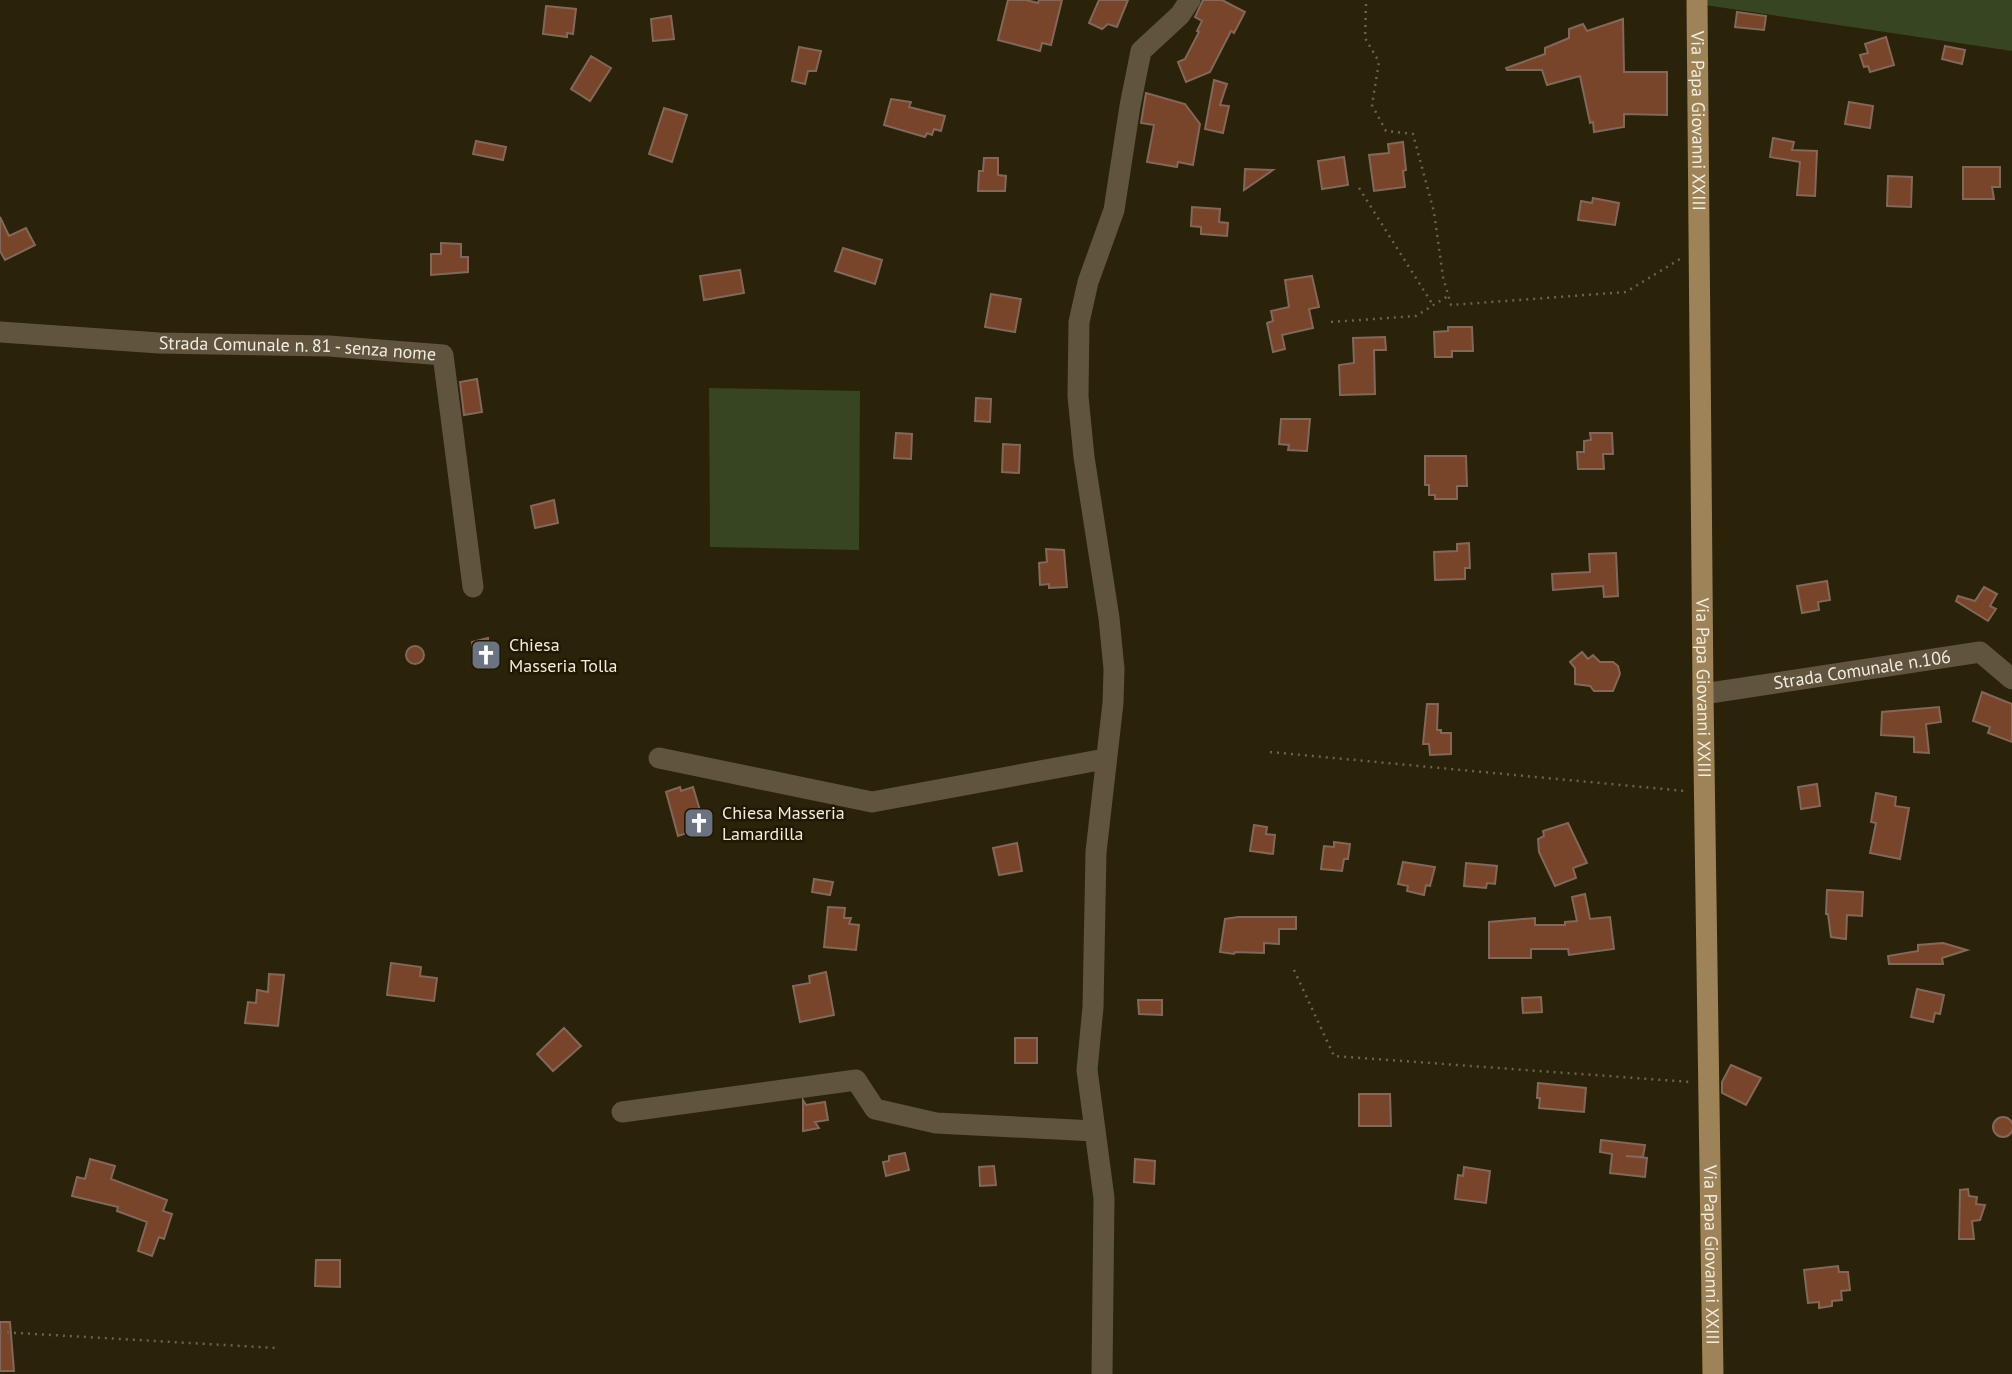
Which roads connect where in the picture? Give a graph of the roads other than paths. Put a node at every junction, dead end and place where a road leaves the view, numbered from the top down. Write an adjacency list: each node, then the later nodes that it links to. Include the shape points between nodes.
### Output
1 (1190, 0): 8 (street, via 1142,51 1114,210 1079,322 1078,396 1084,457 1114,669)
2 (1698, 0): 6 (main road, Via Papa Giovanni XXIII)
3 (0, 332): 4 (street, Strada Comunale n. 81 - senza nome, via 443,355)
4 (473, 587)
5 (2012, 679): 6 (street, Strada Comunale n.106, via 1980,652)
6 (1703, 694): 12 (main road, Via Papa Giovanni XXIII)
7 (659, 758): 8 (street, via 872,802)
8 (1105, 759): 10 (street, via 1096,852 1087,1070)
9 (622, 1112): 10 (street, via 856,1080 875,1110 936,1123)
10 (1095, 1131): 11 (street, via 1104,1198)
11 (1102, 1374)
12 (1713, 1374)

